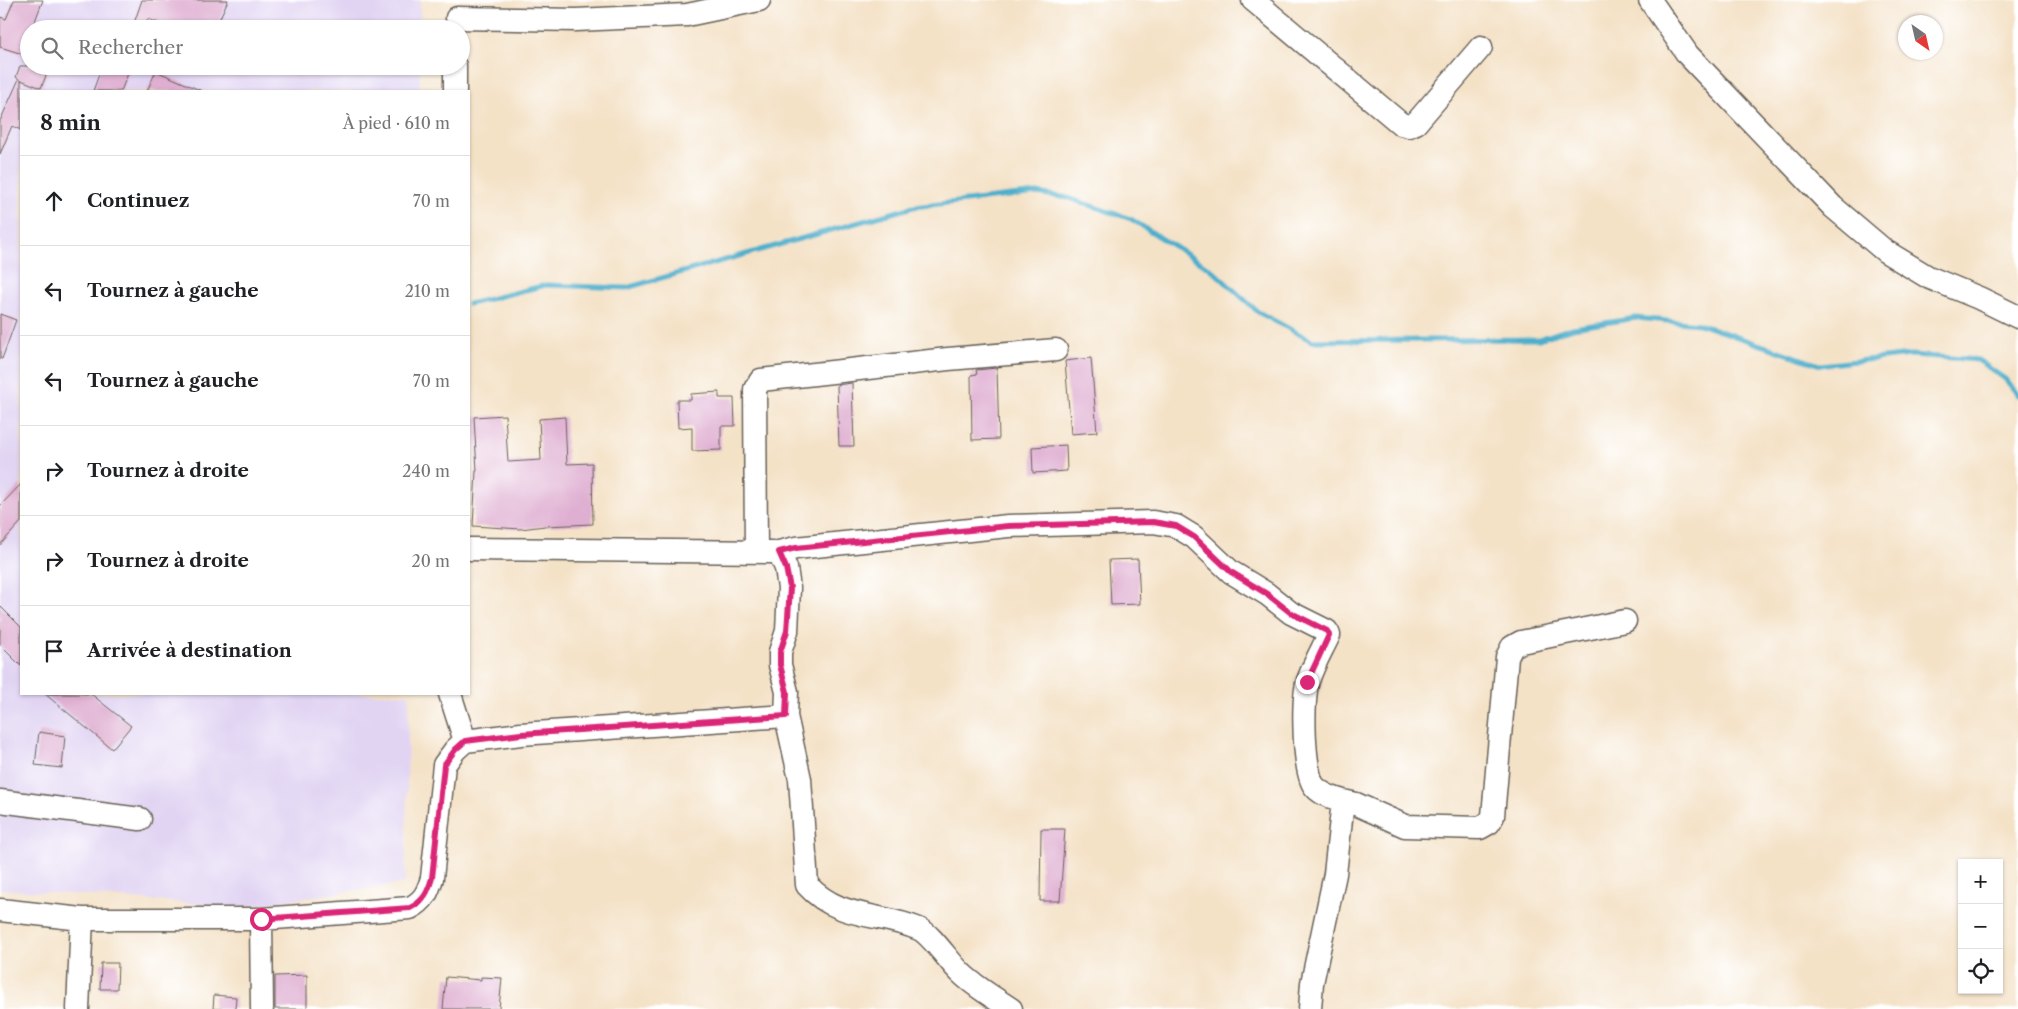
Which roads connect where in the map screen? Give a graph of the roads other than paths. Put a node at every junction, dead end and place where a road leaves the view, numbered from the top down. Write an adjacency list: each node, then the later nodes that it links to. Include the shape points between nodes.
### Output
1 (759, 0): 4 (street, via 687,15 576,20)
2 (1253, 0): 5 (street, via 1401,124 1409,126 1416,123)
3 (1650, 0): 8 (street, via 1688,55 1833,207 1885,251 1928,277)
4 (457, 16)
5 (1481, 47)
6 (455, 75): 7 (street)
7 (454, 90)
8 (2018, 317)
9 (1056, 350): 11 (street, via 761,380 755,389)
10 (470, 549): 11 (street)
11 (756, 552): 12 (street)
12 (779, 552): 15 (street, via 790,588 787,631 780,652 787,692); 18 (street, via 1008,526 1153,522 1176,526 1194,537 1231,572 1291,613 1327,631 1329,635 1307,682 1305,758 1314,787)
13 (1625, 621): 18 (street, via 1521,642 1512,647 1507,657 1493,816 1480,828 1405,826)
14 (450, 695): 16 (street)
15 (786, 716): 16 (street, via 521,734); 25 (street, via 800,779 806,884 818,897 843,910 921,930 962,974)
16 (465, 741): 22 (street, via 444,765 432,878 428,894 419,904 410,908)
17 (0, 801): 19 (street)
18 (1343, 801): 26 (street, via 1335,874 1312,983)
19 (140, 819)
20 (0, 910): 21 (street)
21 (82, 918): 22 (street); 23 (street)
22 (261, 919): 24 (street)
23 (78, 1009)
24 (262, 1009)
25 (1011, 1009)
26 (1310, 1009)

